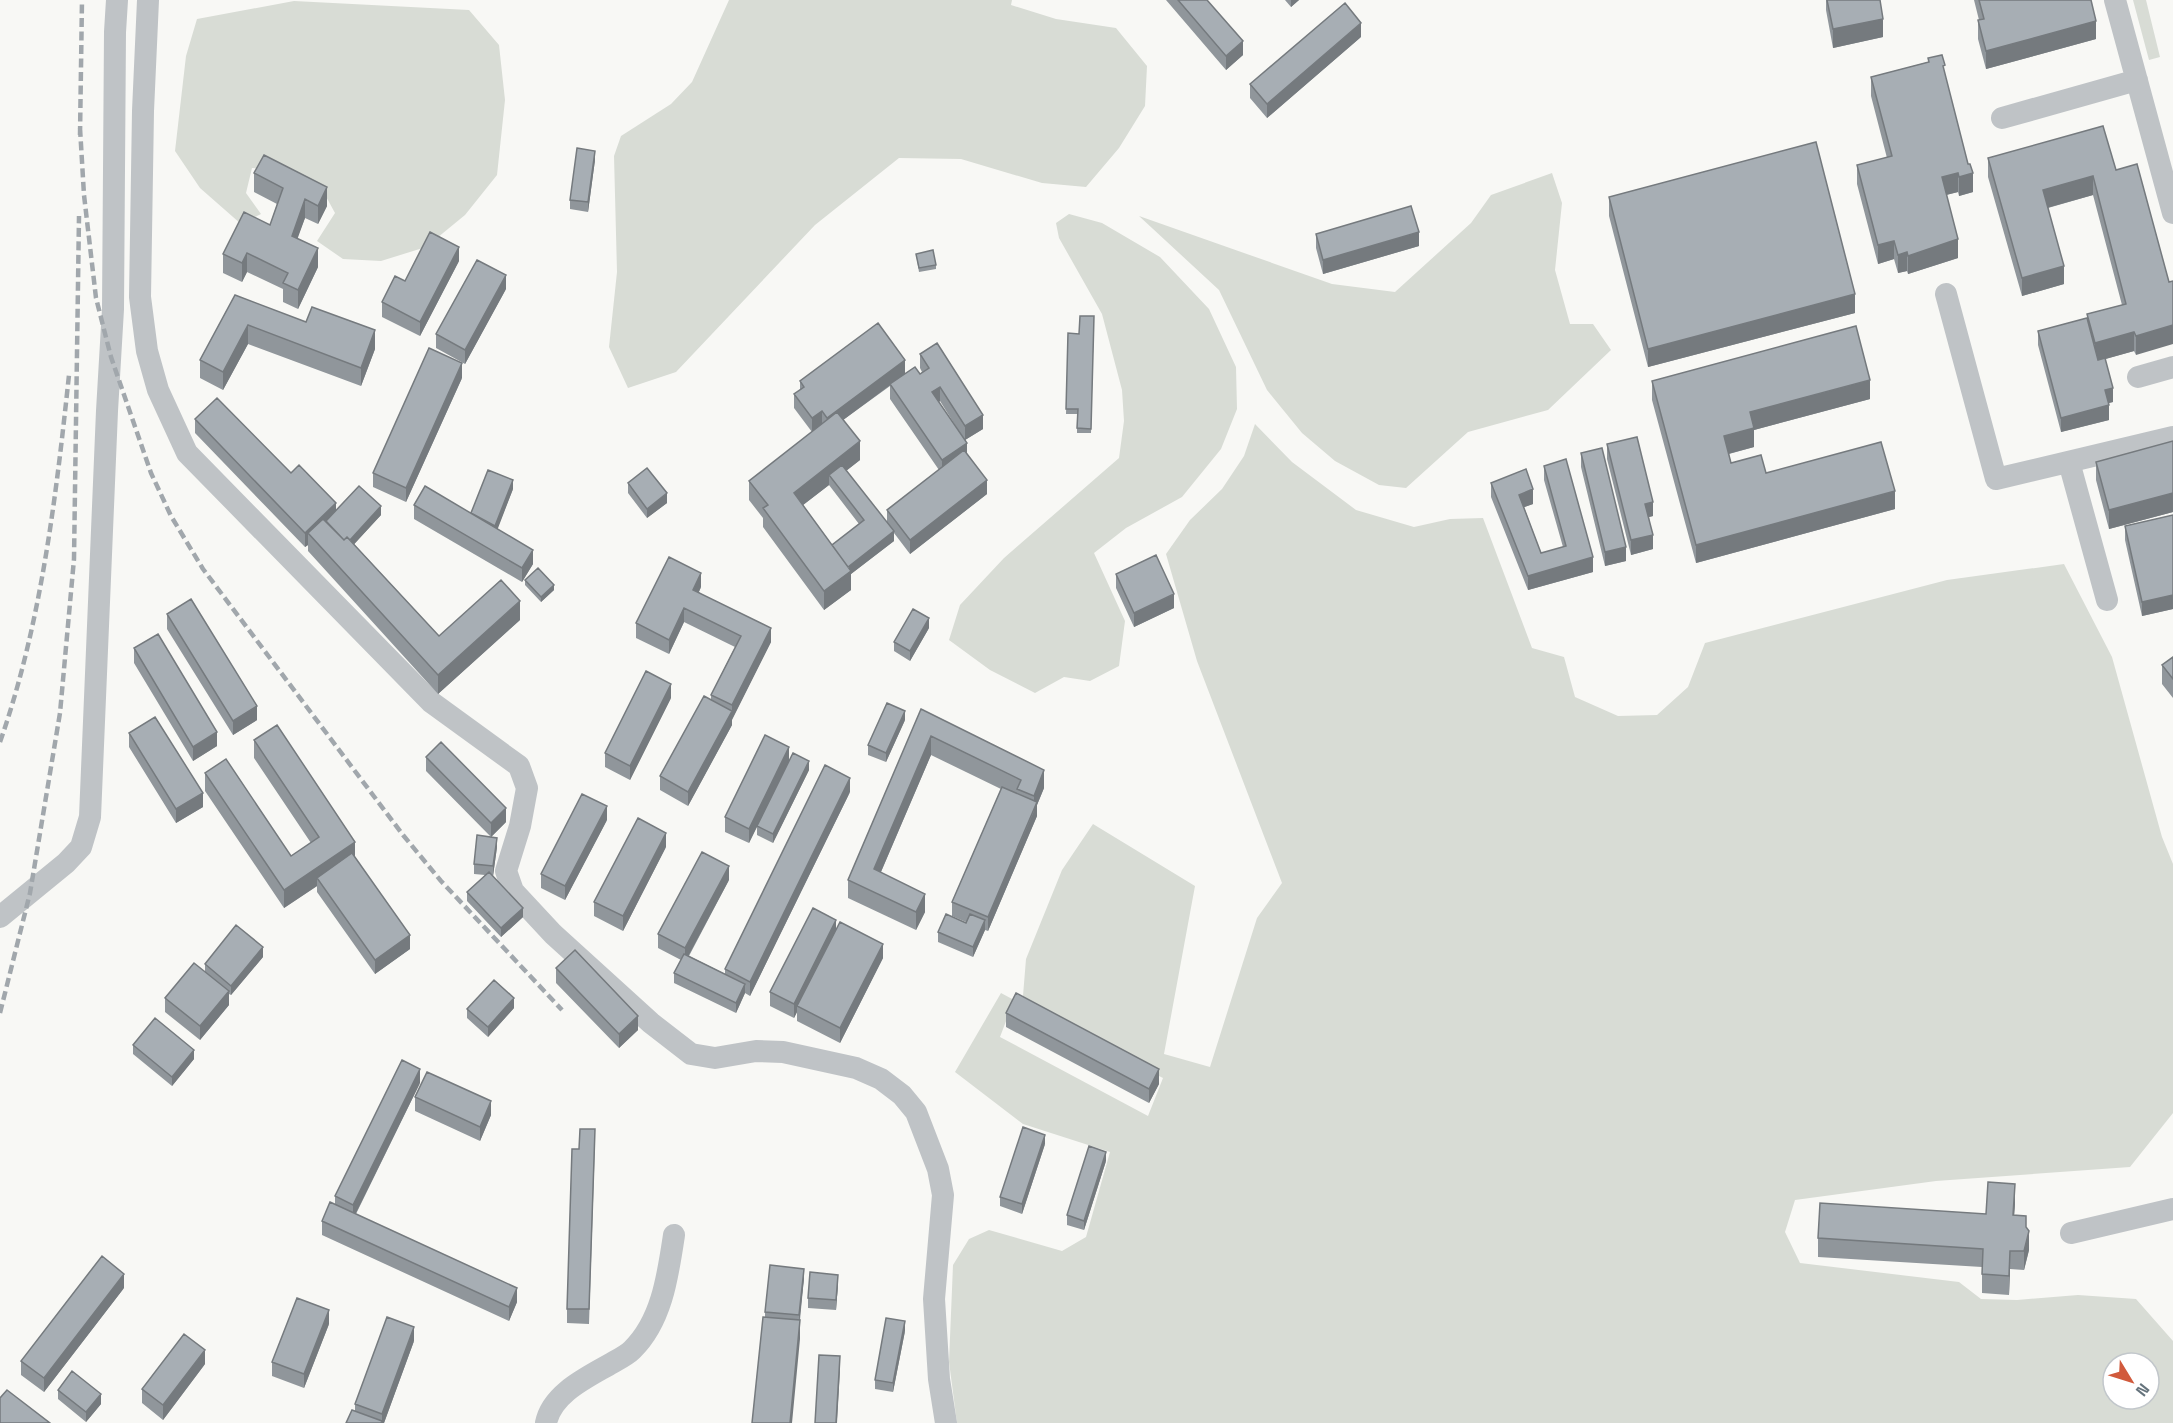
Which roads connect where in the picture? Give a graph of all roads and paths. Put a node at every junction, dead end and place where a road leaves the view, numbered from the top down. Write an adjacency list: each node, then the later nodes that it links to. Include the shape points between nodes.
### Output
1 (117, 0): 13 (street, via 111,357 90,817 81,847 66,864)
2 (148, 0): 18 (street, via 140,297 147,351 158,390 187,453 431,702 519,766 527,788 506,871 513,891 553,934 651,1023 691,1054 715,1058 756,1051 783,1052 856,1068 881,1079 916,1112 938,1169 943,1195 934,1299)
3 (2115, 0): 4 (street)
4 (2137, 80): 5 (street); 6 (street)
5 (2002, 118)
6 (2173, 213)
7 (1946, 294): 11 (street, via 1996,479)
8 (2173, 367): 9 (street)
9 (2138, 377)
10 (2173, 437): 11 (street)
11 (2069, 462): 12 (street)
12 (2107, 600)
13 (0, 917)
14 (2173, 1209): 15 (street)
15 (2071, 1233)
16 (674, 1235): 17 (street, via 667,1276 652,1323 631,1351 564,1394 548,1413)
17 (546, 1423)
18 (946, 1423)

